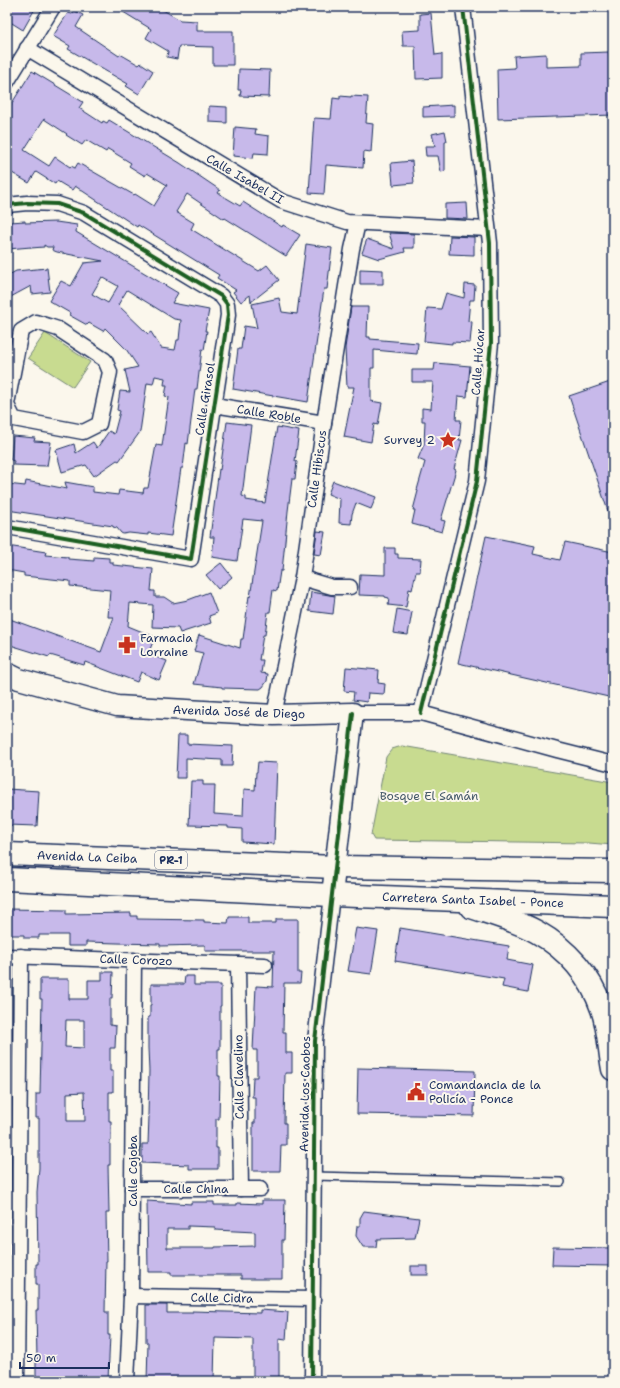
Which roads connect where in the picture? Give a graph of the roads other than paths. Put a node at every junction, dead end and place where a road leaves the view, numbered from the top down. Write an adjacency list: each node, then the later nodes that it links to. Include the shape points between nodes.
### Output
1 (53, 7): 3 (street)
2 (463, 7): 7 (street, Calle Húcar)
3 (28, 48): 4 (street); 6 (street, Calle Isabel II, via 280,201 347,222)
4 (7, 82)
5 (7, 205): 10 (street, Calle Girasol, via 57,204 84,213 221,296 227,304 228,315)
6 (358, 223): 7 (street, Calle Isabel II); 11 (street, Calle Hibiscus)
7 (488, 228): 17 (street, Calle Húcar, via 491,343 477,481)
8 (11, 361): 9 (street); 9 (street, via 21,331 36,322 58,329 104,360 110,372 99,424 83,432 14,419)
9 (7, 404)
10 (214, 405): 11 (street, Calle Roble); 12 (street, Calle Girasol, via 191,559)
11 (324, 423): 13 (street, Calle Hibiscus)
12 (7, 527)
13 (302, 578): 14 (street, via 332,587); 18 (street, Calle Hibiscus)
14 (350, 587)
15 (7, 673): 18 (street, Avenida José de Diego, via 19,679 117,706)
16 (353, 713): 17 (street, Avenida José de Diego); 18 (street, Avenida José de Diego); 22 (street, Avenida Los Caobos)
17 (421, 713): 19 (street, Avenida José de Diego)
18 (274, 715)
19 (613, 764)
20 (7, 854): 22 (highway, Avenida La Ceiba / PR-1)
21 (613, 864): 23 (highway)
22 (335, 867): 23 (highway, PR-1); 26 (street, Avenida Los Caobos)
23 (534, 869): 24 (highway, PR-1)
24 (613, 871)
25 (7, 879): 26 (highway, Avenida La Ceiba / PR-1)
26 (332, 895): 27 (highway, Carretera Santa Isabel - Ponce / PR-1); 35 (street, Avenida Los Caobos, via 315,1041)
27 (448, 900): 28 (highway, Carretera Santa Isabel - Ponce / PR-1); 34 (highway, via 536,931 562,948 591,985 602,1009 609,1033)
28 (613, 906)
29 (7, 956): 30 (street, Calle Corozo)
30 (22, 956): 31 (street, Calle Corozo); 42 (street)
31 (134, 960): 32 (street, Calle Corozo); 37 (street, Calle Cojoba)
32 (238, 964): 33 (street, Calle Corozo); 38 (street, Calle Clavelino)
33 (265, 965)
34 (613, 1069)
35 (314, 1176): 36 (lane); 41 (street, Avenida Los Caobos)
36 (561, 1182)
37 (132, 1189): 38 (street, Calle China); 40 (street, Calle Cojoba)
38 (241, 1189): 39 (street, Calle China)
39 (260, 1189)
40 (131, 1296): 41 (street, Calle Cidra); 43 (street, Calle Cojoba)
41 (313, 1299): 44 (street, Avenida Los Caobos)
42 (17, 1381)
43 (127, 1381)
44 (312, 1381)

